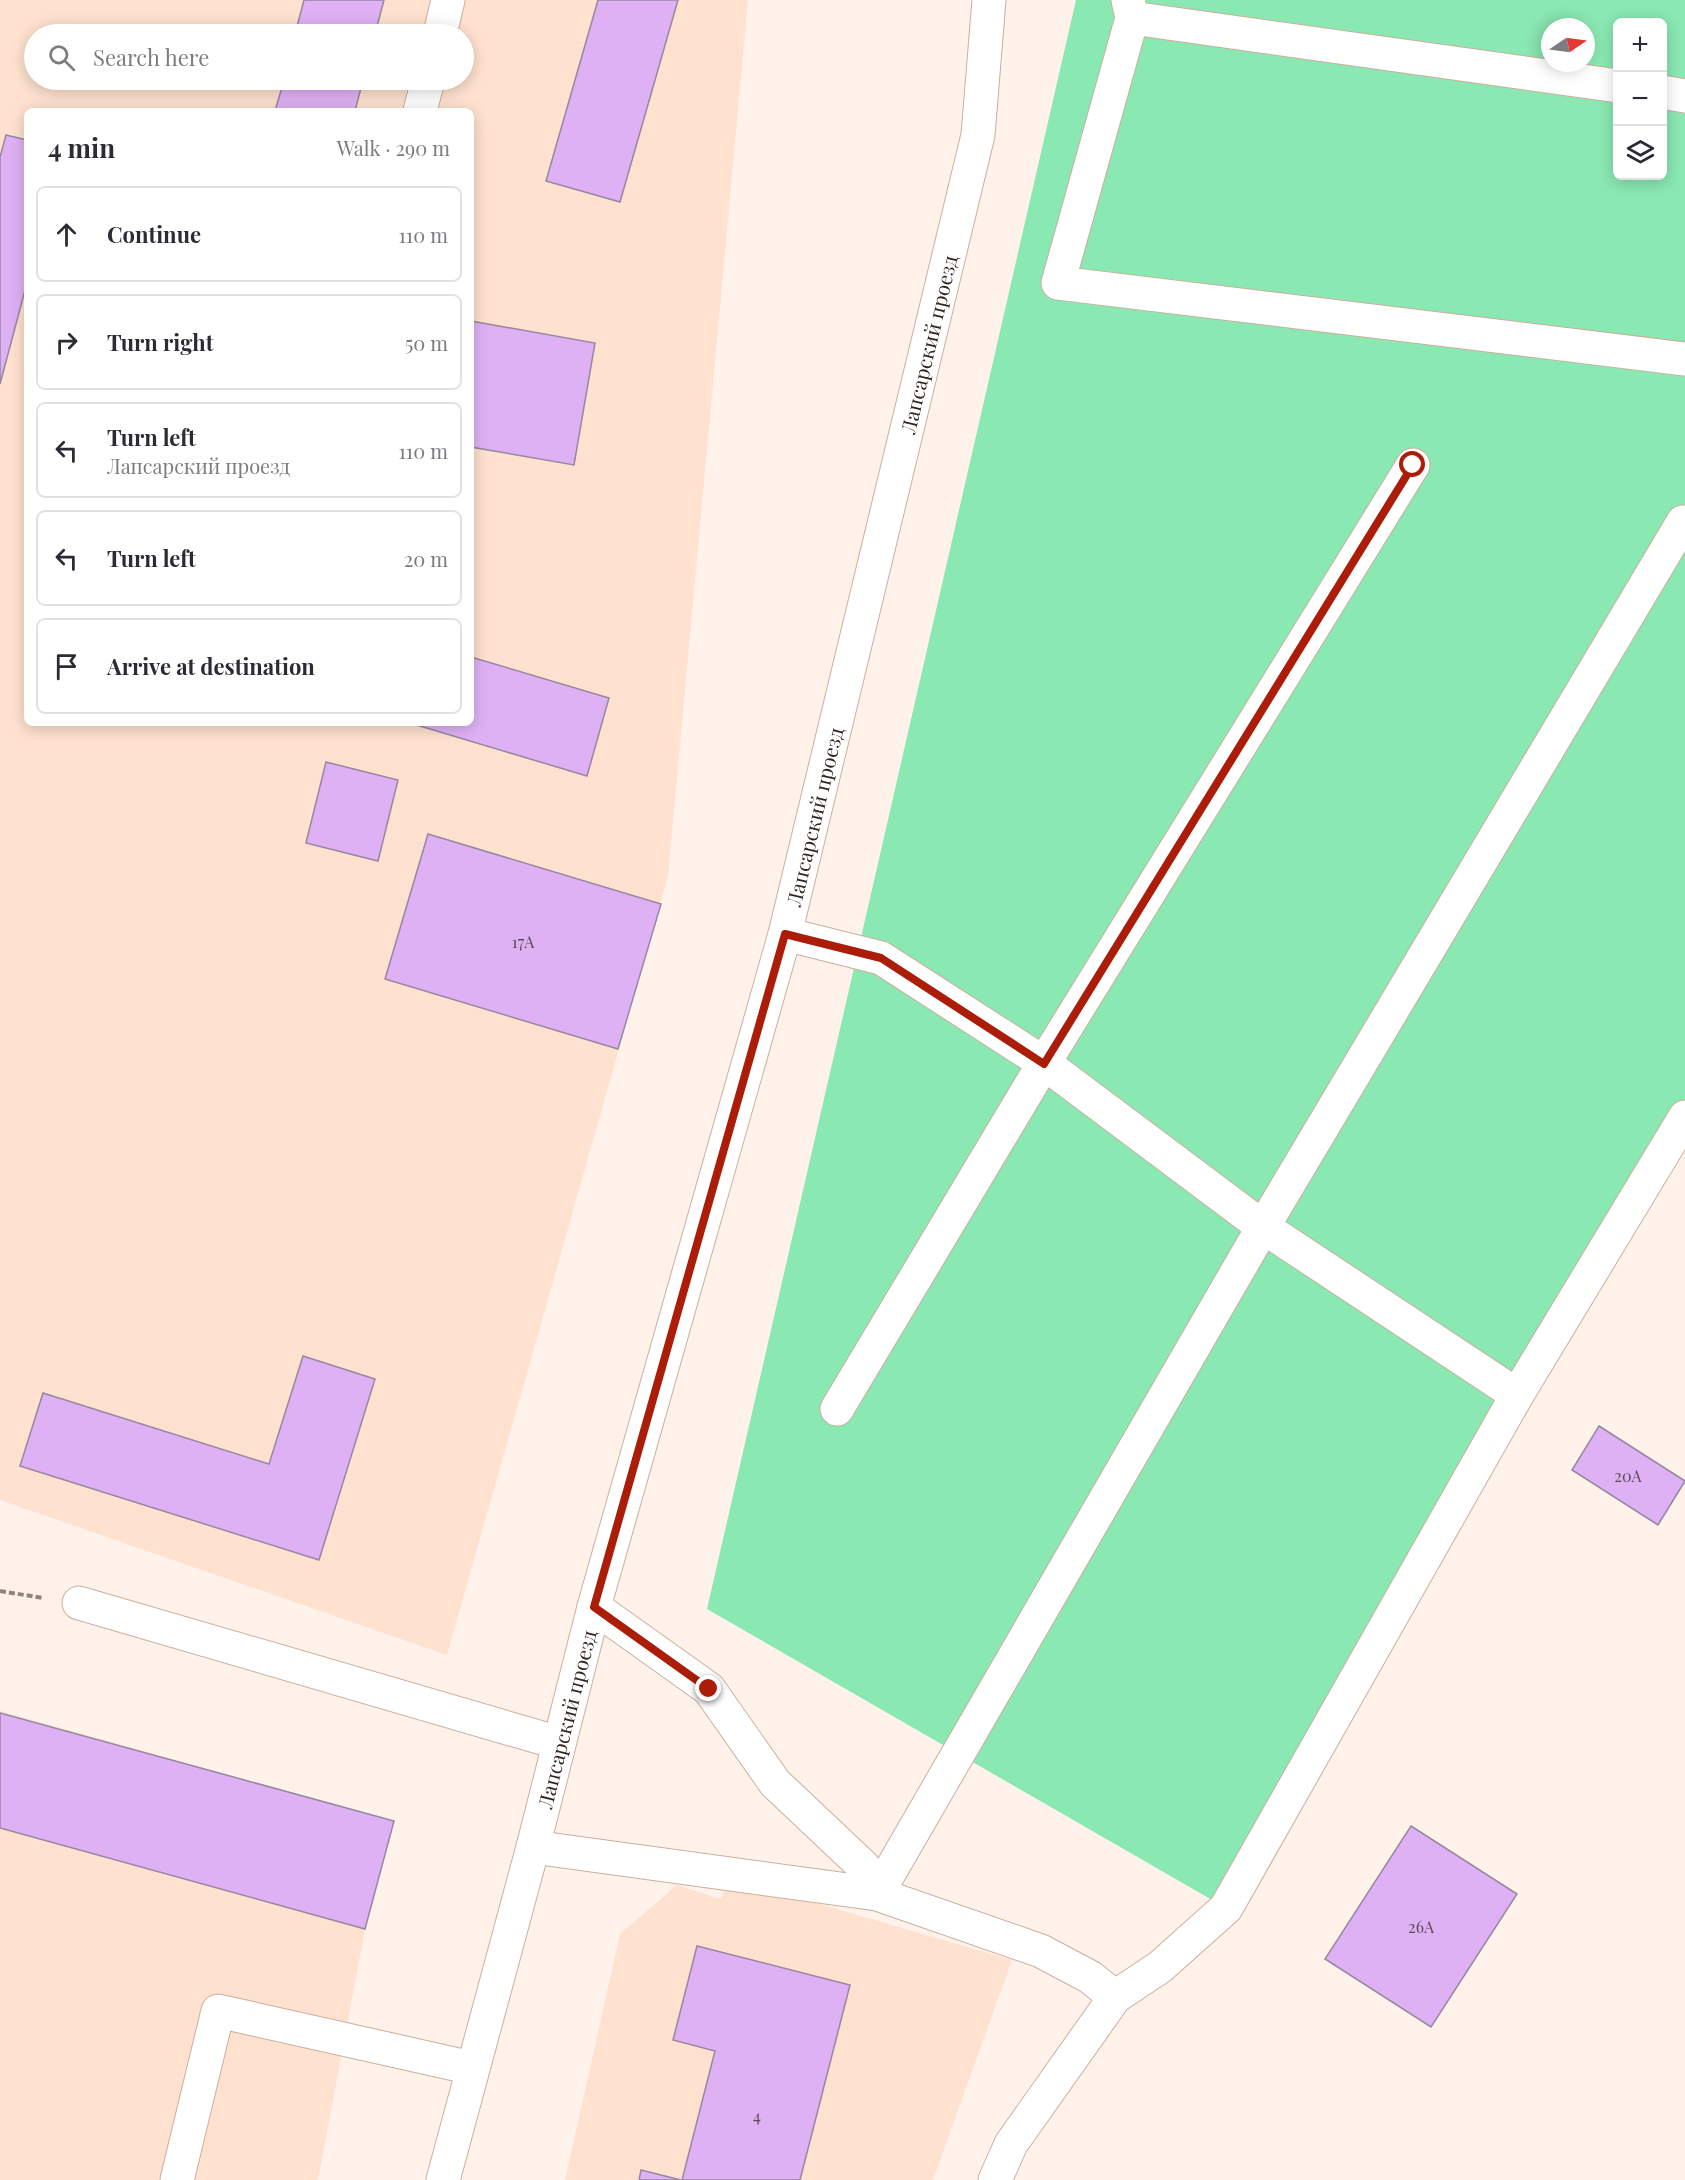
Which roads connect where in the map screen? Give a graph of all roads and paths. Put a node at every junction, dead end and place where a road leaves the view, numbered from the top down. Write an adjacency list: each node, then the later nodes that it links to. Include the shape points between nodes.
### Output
1 (448, 0): 4 (street)
2 (989, 0): 13 (street, Лапсарский проезд, via 978,135)
3 (1130, 9): 5 (street); 10 (street, via 1058,283)
4 (442, 24)
5 (1613, 85)
6 (425, 90): 9 (street)
7 (1667, 94): 8 (street)
8 (1685, 96)
9 (421, 108)
10 (1685, 359)
11 (1413, 465): 14 (street)
12 (1683, 522): 16 (street)
13 (785, 934): 14 (street, via 881,958); 20 (street, Лапсарский проезд)
14 (1044, 1064): 16 (street); 18 (street)
15 (1685, 1117): 17 (street)
16 (1263, 1227): 17 (street); 23 (street)
17 (1517, 1395): 24 (street, via 1226,1908 1160,1966)
18 (837, 1409)
19 (79, 1603): 21 (street)
20 (594, 1607): 21 (street, Лапсарский проезд); 23 (street, via 709,1689 775,1783 864,1868)
21 (559, 1743): 22 (street, Лапсарский проезд)
22 (533, 1846): 23 (street); 25 (street, Лапсарский проезд)
23 (877, 1894): 24 (street, via 1041,1951 1090,1977)
24 (1115, 1997): 28 (street, via 1011,2144)
25 (472, 2068): 26 (street, via 218,2011); 27 (street, Лапсарский проезд)
26 (177, 2180)
27 (443, 2180)
28 (995, 2180)

